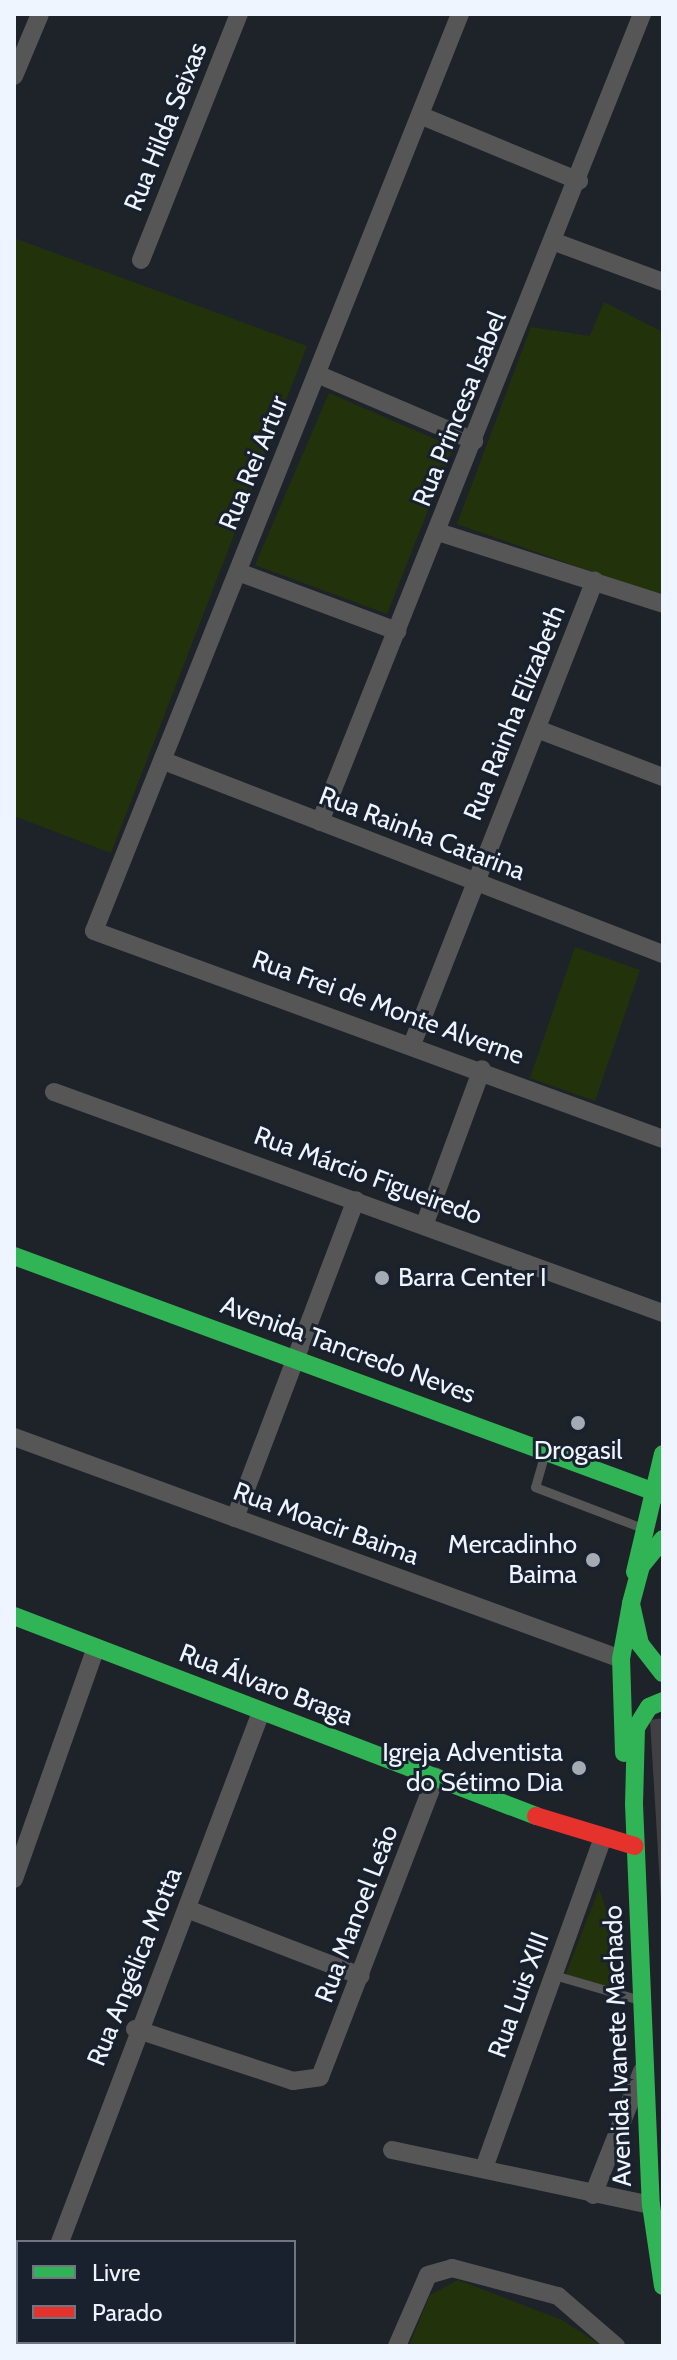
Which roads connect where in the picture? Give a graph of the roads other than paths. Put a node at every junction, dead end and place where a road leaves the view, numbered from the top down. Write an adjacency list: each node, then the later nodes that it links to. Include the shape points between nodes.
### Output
1 (40, 14): 5 (street)
2 (239, 14): 9 (street, Rua Hilda Seixas)
3 (460, 14): 6 (street, Rua Rei Artur)
4 (642, 14): 7 (street, Rua Princesa Isabel)
5 (14, 76)
6 (422, 116): 7 (street); 11 (street, Rua Rei Artur)
7 (579, 181): 8 (street, Rua Princesa Isabel)
8 (555, 242): 10 (street); 12 (street, Rua Princesa Isabel)
9 (141, 260)
10 (663, 282)
11 (317, 374): 12 (street); 14 (street, Rua Rei Artur)
12 (474, 441): 13 (street, Rua Princesa Isabel)
13 (438, 532): 15 (street); 17 (street, Rua Princesa Isabel)
14 (238, 572): 17 (street); 19 (street, Rua Rei Artur)
15 (595, 581): 16 (street); 18 (street, Rua Rainha Elizabeth)
16 (663, 604)
17 (397, 631): 21 (street, Rua Princesa Isabel)
18 (537, 729): 20 (street); 22 (street, Rua Rainha Elizabeth)
19 (164, 761): 21 (street, Rua Rainha Catarina); 23 (street, Rua Rei Artur)
20 (663, 777)
21 (320, 822): 22 (street, Rua Rainha Catarina)
22 (475, 882): 24 (street, Rua Rainha Catarina); 25 (street, Rua Rainha Elizabeth)
23 (94, 931): 25 (street, Rua Frei de Monte Alverne)
24 (663, 954)
25 (413, 1042): 26 (street, Rua Frei de Monte Alverne)
26 (482, 1069): 28 (street, Rua Frei de Monte Alverne); 30 (street)
27 (54, 1092): 29 (street, Rua Márcio Figueiredo)
28 (663, 1139)
29 (356, 1200): 30 (street, Rua Márcio Figueiredo); 33 (street)
30 (425, 1223): 32 (street, Rua Márcio Figueiredo)
31 (14, 1256): 33 (main road, Avenida Tancredo Neves)
32 (663, 1313)
33 (295, 1359): 35 (main road, Avenida Tancredo Neves); 38 (street)
34 (14, 1437): 38 (street, Rua Moacir Baima)
35 (546, 1449): 37 (main road, Avenida Tancredo Neves); 39 (lane, via 535,1487)
36 (663, 1454): 37 (main road, Avenida Ivanete Machado)
37 (657, 1492): 39 (main road, Avenida Ivanete Machado)
38 (235, 1518): 45 (street, Rua Moacir Baima)
39 (640, 1527): 41 (main road, Avenida Ivanete Machado)
40 (663, 1539): 41 (main road)
41 (634, 1584): 42 (main road, Avenida Ivanete Machado)
42 (631, 1604): 45 (main road, Avenida Ivanete Machado); 46 (main road, via 640,1644)
43 (14, 1616): 44 (main road, Rua Álvaro Braga)
44 (96, 1648): 48 (main road, Rua Álvaro Braga); 53 (street)
45 (621, 1659): 50 (main road, Avenida Ivanete Machado, via 621,1723)
46 (663, 1673)
47 (663, 1701): 50 (main road, Avenida Ivanete Machado, via 649,1707 636,1728)
48 (261, 1712): 49 (main road, Rua Álvaro Braga); 55 (street, Rua Angélica Motta)
49 (436, 1777): 51 (main road, Rua Álvaro Braga); 57 (street, Rua Manoel Leão)
50 (634, 1804): 52 (main road, Avenida Ivanete Machado)
51 (602, 1841): 52 (main road, Rua Álvaro Braga); 56 (street, Rua Luis XIII)
52 (635, 1846): 58 (main road, Avenida Ivanete Machado)
53 (18, 1853): 54 (street)
54 (14, 1879)
55 (187, 1909): 57 (street); 59 (street, Rua Angélica Motta)
56 (554, 1975): 58 (lane); 62 (street, Rua Luis XIII)
57 (361, 1976): 59 (street, Rua Manoel Leão, via 327,2069 293,2081)
58 (643, 2001): 60 (main road, Avenida Ivanete Machado)
59 (135, 2029): 65 (street, Rua Angélica Motta)
60 (646, 2063): 63 (street); 64 (main road, Avenida Ivanete Machado)
61 (392, 2150): 62 (street)
62 (484, 2168): 63 (street)
63 (593, 2195): 64 (street)
64 (651, 2205): 66 (main road, Avenida Ivanete Machado)
65 (61, 2240)
66 (663, 2286)
67 (397, 2346): 68 (street, via 428,2275 452,2268 558,2296 592,2318)
68 (616, 2346)

